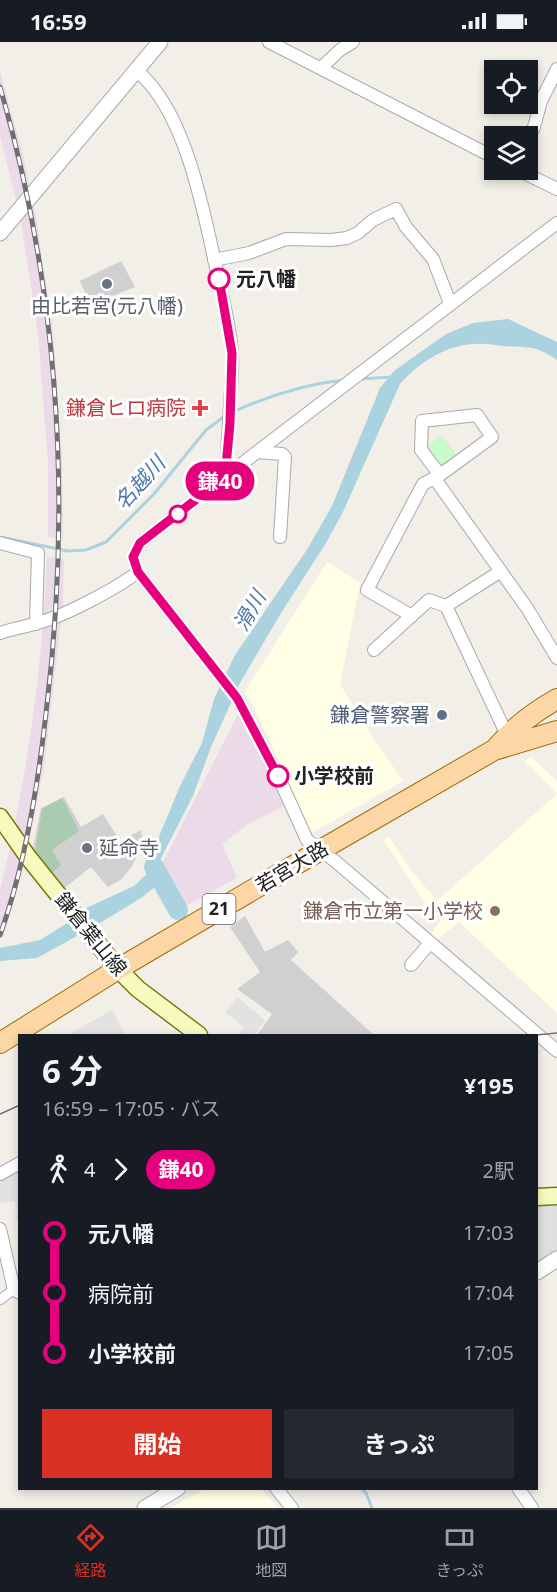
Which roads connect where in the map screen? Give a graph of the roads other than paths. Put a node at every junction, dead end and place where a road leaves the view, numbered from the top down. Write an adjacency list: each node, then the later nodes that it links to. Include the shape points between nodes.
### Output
1 (160, 42): 6 (street)
2 (269, 42): 4 (street)
3 (353, 42): 4 (street)
4 (321, 68): 8 (street)
5 (557, 69): 7 (street, via 541,101)
6 (137, 71): 12 (street); 13 (street, via 148,80 177,130 196,182)
7 (534, 126)
8 (484, 152)
9 (538, 180): 10 (street)
10 (557, 189)
11 (557, 223): 14 (street)
12 (0, 233)
13 (214, 260): 14 (street, via 249,253 286,239 347,238 396,209 433,259); 16 (street, via 232,353)
14 (450, 303): 15 (street)
15 (257, 452): 16 (street); 18 (street, via 285,457)
16 (225, 477): 21 (street, via 140,543 133,557)
17 (437, 477): 17 (street, via 492,437 477,415 422,421 421,450); 20 (street); 23 (street, via 423,484 367,590)
18 (280, 537)
19 (0, 543): 24 (street, via 38,553)
20 (501, 571): 22 (street); 27 (street)
21 (138, 572): 24 (street); 32 (street, via 237,698 307,840)
22 (446, 606): 23 (street, via 429,600); 30 (street)
23 (412, 616): 26 (street)
24 (36, 624): 25 (street)
25 (0, 633)
26 (374, 650)
27 (557, 658)
28 (557, 699): 30 (main road, 若宮大路 / 21)
29 (557, 731): 30 (main road, 若宮大路 / 21)
30 (501, 743): 32 (main road, 若宮大路 / 21)
31 (0, 817): 35 (main road, 鎌倉葉山線)
32 (320, 849): 33 (street); 35 (main road, 若宮大路 / 21)
33 (430, 943): 34 (street); 37 (street)
34 (411, 964)
35 (118, 969): 36 (main road, 鎌倉葉山線); 39 (main road, 若宮大路 / 21)
36 (198, 1034)
37 (536, 1034)
38 (538, 1036): 40 (street)
39 (0, 1043)
40 (557, 1052)
41 (18, 1163): 42 (street)
42 (0, 1174)
43 (557, 1196): 44 (main road)
44 (538, 1197)
45 (0, 1230): 48 (street)
46 (557, 1259): 47 (street)
47 (538, 1271)
48 (18, 1290): 49 (street)
49 (0, 1300)
50 (175, 1490): 53 (street)
51 (278, 1490): 54 (street)
52 (519, 1490): 55 (street)
53 (145, 1508)
54 (292, 1508)
55 (532, 1508)

